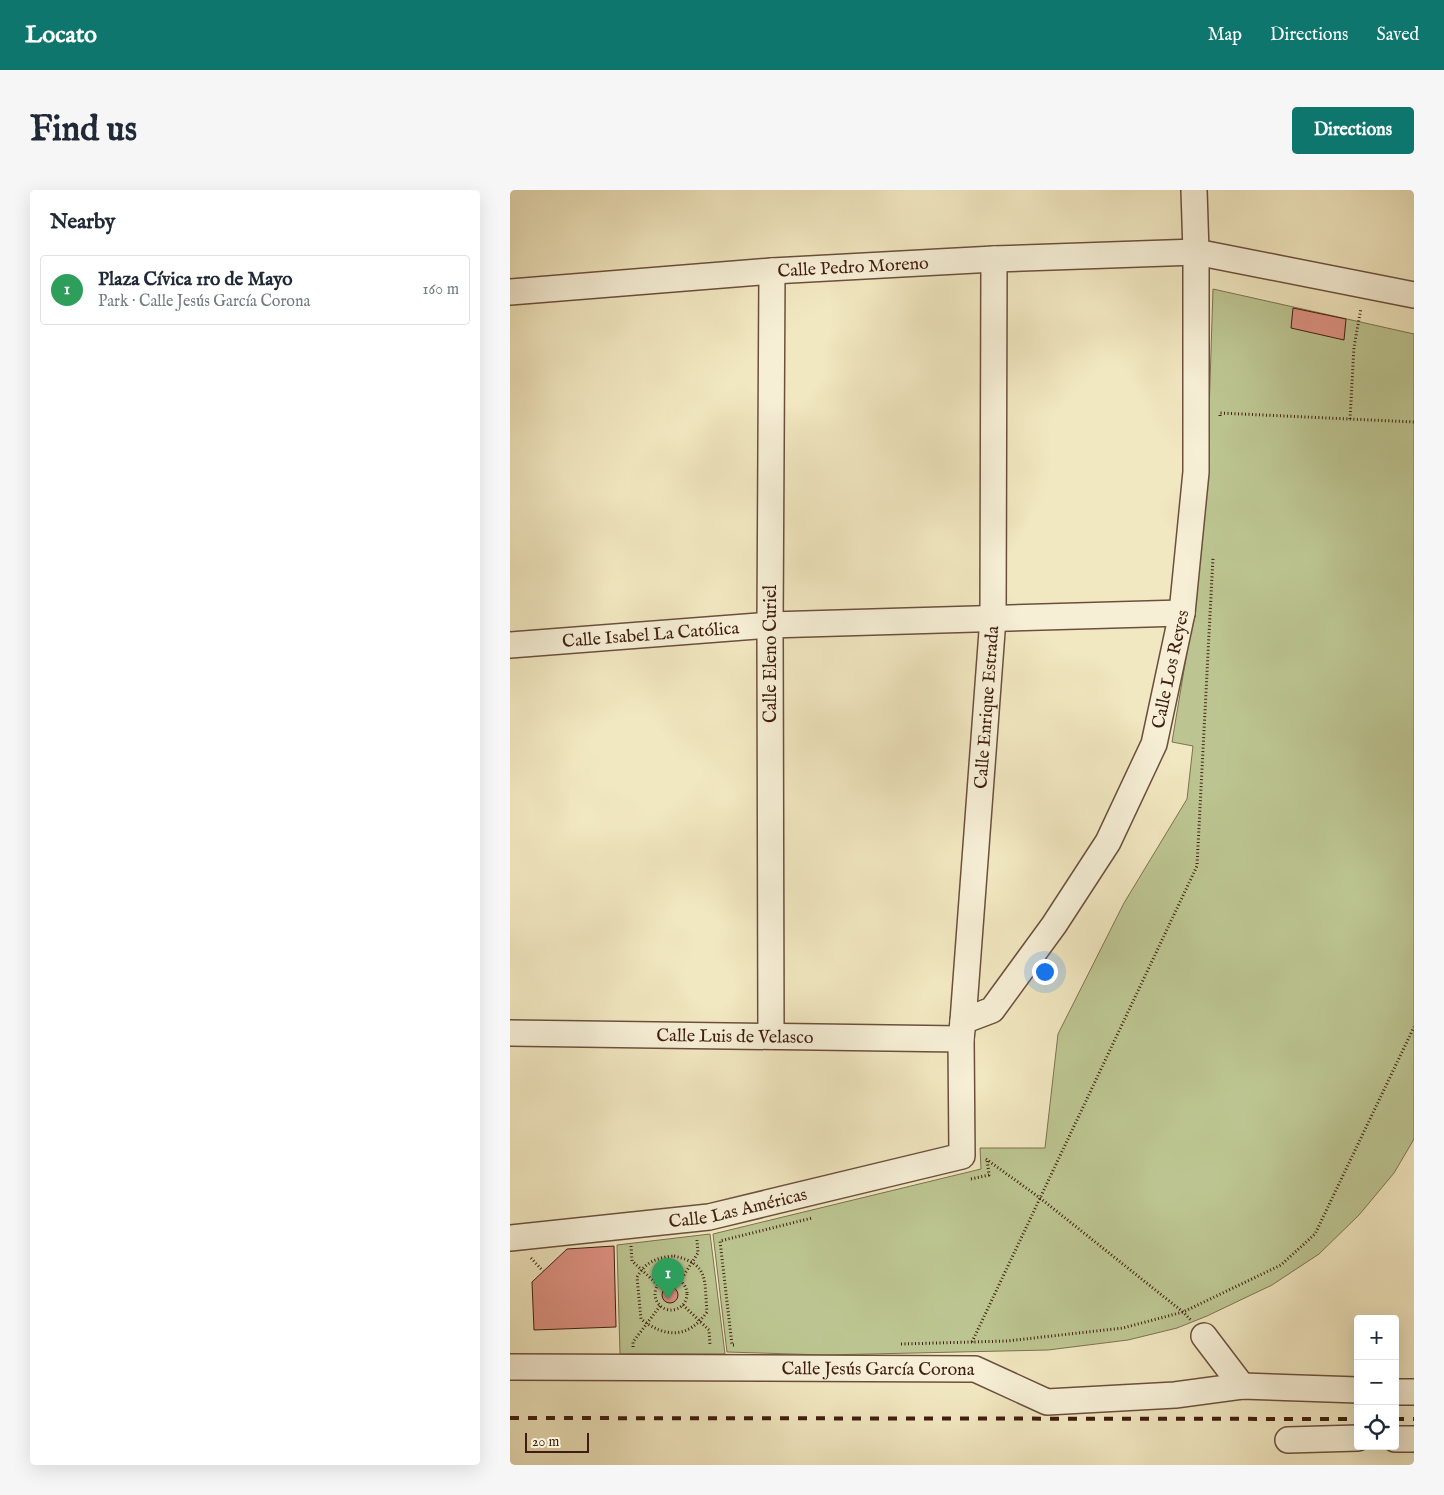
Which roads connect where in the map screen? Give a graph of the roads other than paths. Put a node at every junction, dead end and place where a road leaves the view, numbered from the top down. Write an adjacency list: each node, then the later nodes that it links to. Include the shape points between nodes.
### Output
1 (1194, 190): 2 (street, Calle Los Reyes)
2 (1196, 252): 3 (street, Calle Pedro Moreno); 6 (street, Calle Pedro Moreno); 7 (street, Calle Los Reyes, via 1196,472)
3 (994, 259): 4 (street, Calle Pedro Moreno); 8 (street, Calle Enrique Estrada)
4 (772, 271): 5 (street, Calle Pedro Moreno); 9 (street, Calle Eleno Curiel)
5 (510, 292)
6 (1414, 295)
7 (1182, 614): 8 (street, Calle Isabel La Católica); 11 (street, Calle Los Reyes, via 1154,744 1108,842 1054,925 992,1010)
8 (993, 618): 9 (street, Calle Isabel La Católica); 11 (street, Calle Enrique Estrada)
9 (770, 626): 10 (street, Calle Isabel La Católica); 13 (street, Calle Eleno Curiel)
10 (510, 645)
11 (962, 1030): 13 (street, Calle Luis de Velasco); 14 (street, Calle Enrique Estrada)
12 (510, 1033): 13 (street, Calle Luis de Velasco)
13 (771, 1036)
14 (966, 1168): 15 (street, Calle Las Américas, via 710,1217)
15 (510, 1238)
16 (1204, 1336): 18 (street)
17 (510, 1367): 18 (street, Calle Jesús García Corona, via 975,1369 1046,1402 1175,1394)
18 (1242, 1386): 19 (street, Calle Jesús García Corona)
19 (1354, 1390)
20 (1399, 1392): 21 (street)
21 (1414, 1392)
22 (1354, 1438): 25 (street)
23 (1399, 1439): 24 (street)
24 (1414, 1439)
25 (1288, 1440)

